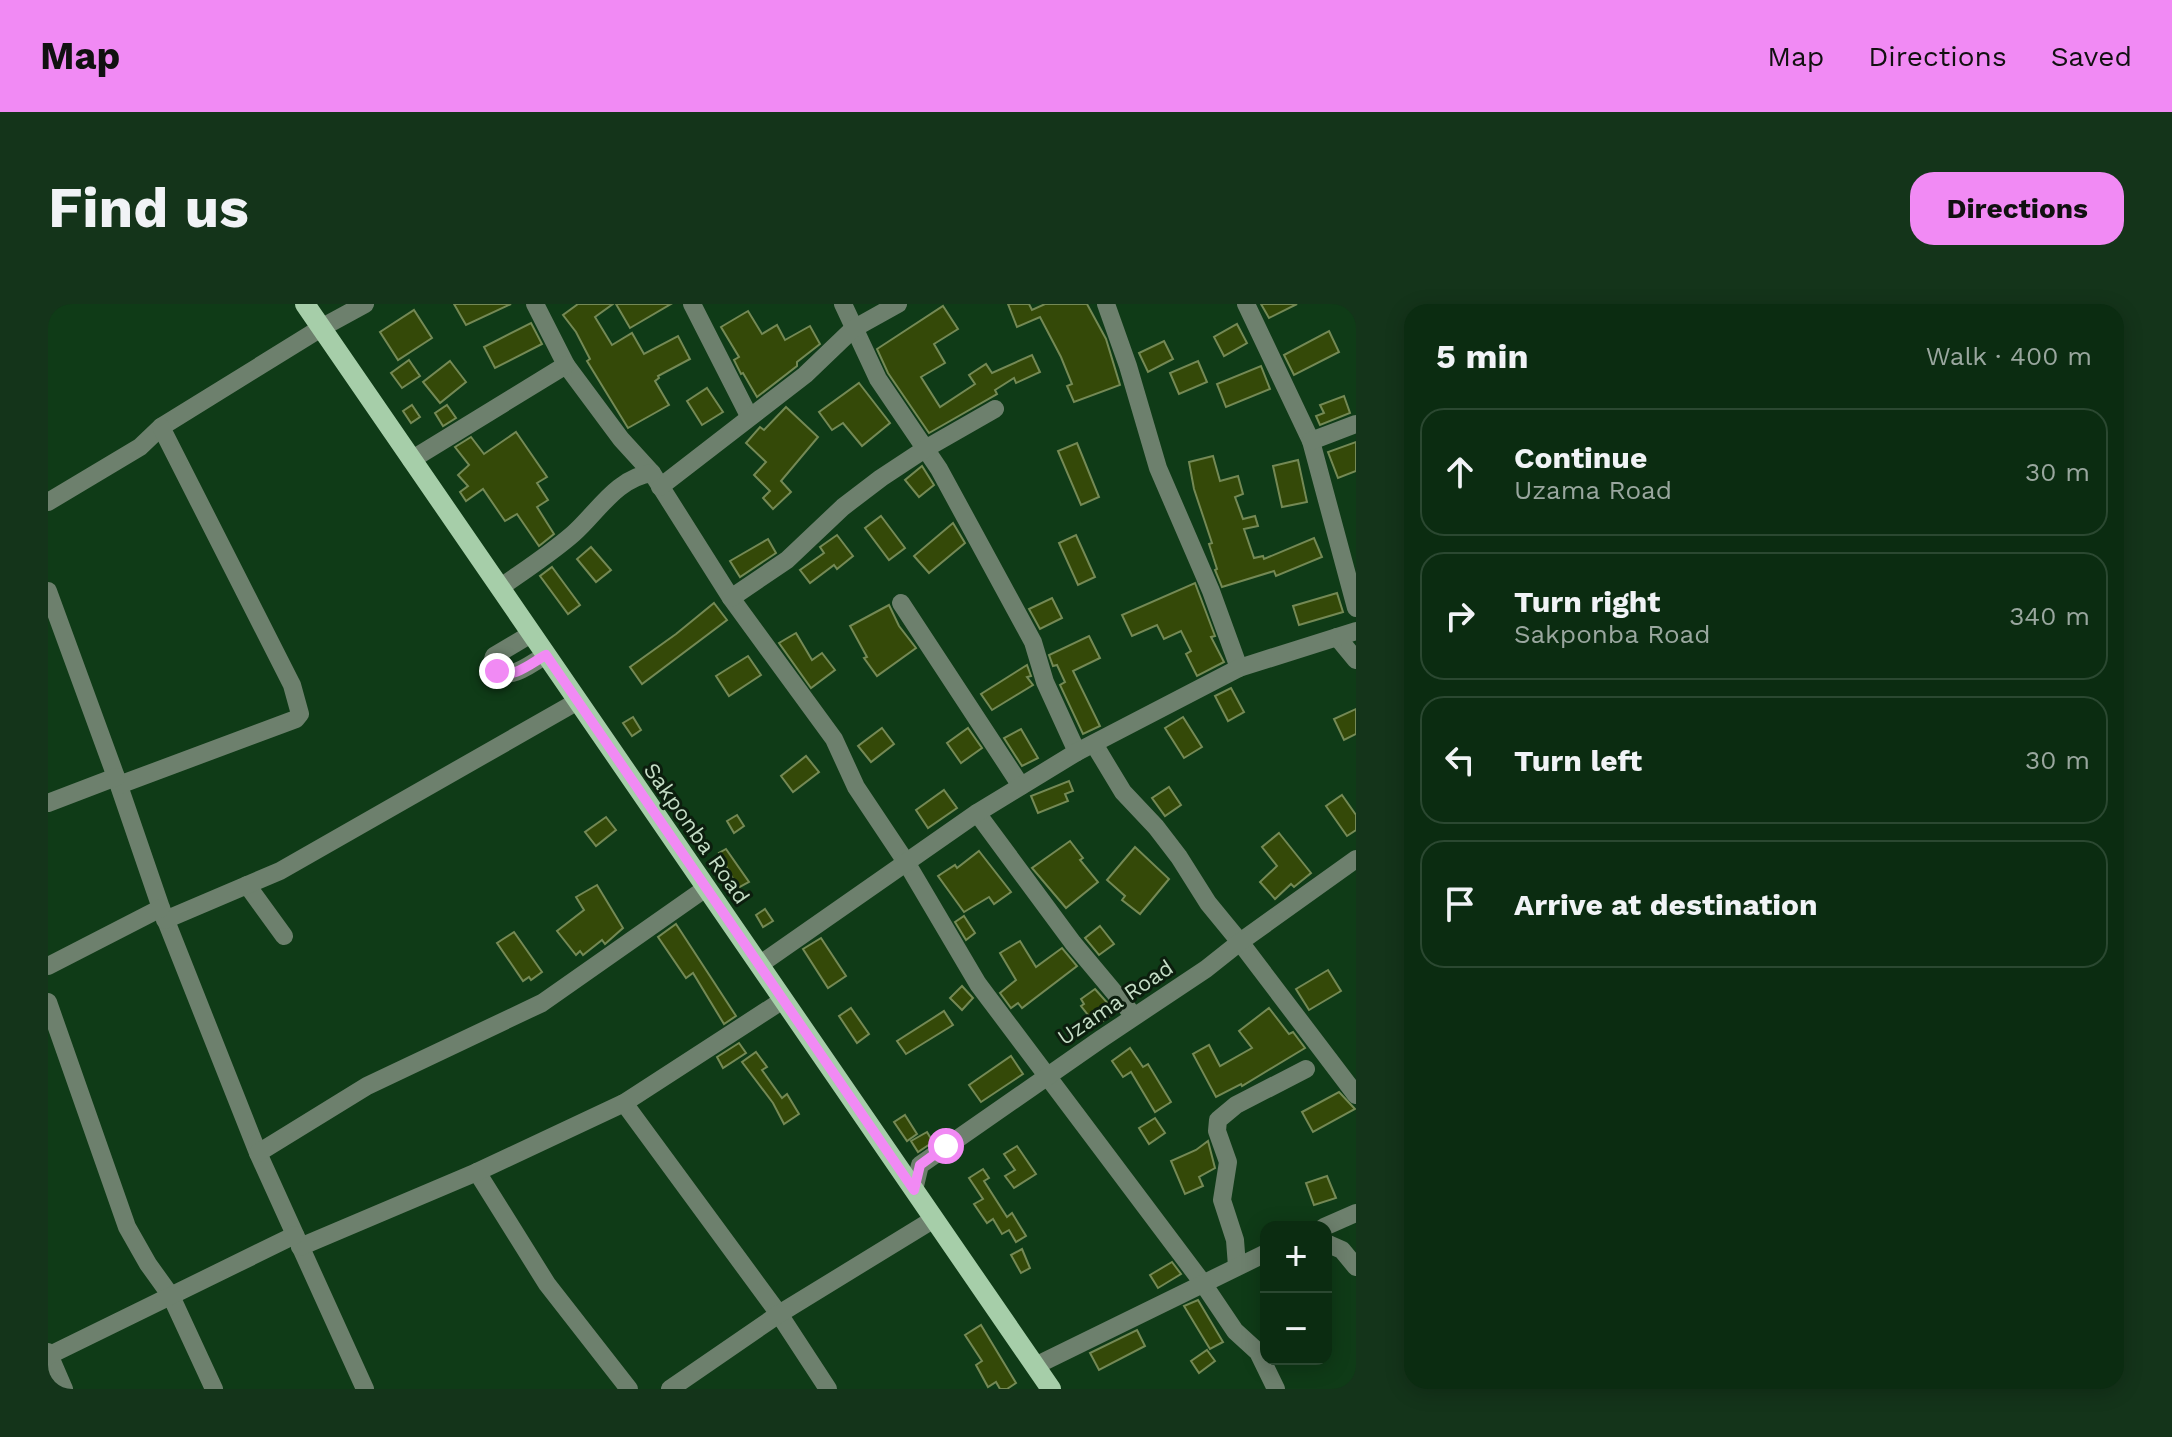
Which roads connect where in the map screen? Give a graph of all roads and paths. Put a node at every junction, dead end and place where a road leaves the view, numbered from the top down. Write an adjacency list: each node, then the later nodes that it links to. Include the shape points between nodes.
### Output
1 (305, 304): 9 (main road, Sakponba Road)
2 (365, 304): 9 (street)
3 (535, 304): 11 (street)
4 (692, 304): 13 (street)
5 (843, 304): 10 (street)
6 (898, 304): 10 (street)
7 (1106, 304): 31 (street, via 1158,468)
8 (1246, 304): 16 (street)
9 (321, 328): 15 (street); 18 (main road, Sakponba Road)
10 (853, 329): 13 (street, via 805,375); 17 (street, via 890,400)
11 (566, 365): 18 (street); 19 (street)
12 (995, 409): 17 (street)
13 (749, 416): 19 (street)
14 (1356, 424): 16 (street)
15 (161, 427): 20 (street, via 140,447); 34 (street, via 292,685 300,714)
16 (1311, 441): 25 (street)
17 (925, 449): 23 (street); 33 (street, via 1033,642 1045,682)
18 (411, 460): 21 (main road, Sakponba Road)
19 (656, 480): 21 (street, via 637,476 621,486 574,533); 23 (street)
20 (48, 502)
21 (501, 587): 27 (main road, Sakponba Road)
22 (48, 591): 34 (street)
23 (731, 598): 38 (street, via 834,739 856,787)
24 (901, 603): 35 (street)
25 (1356, 608)
26 (1356, 631): 28 (street)
27 (531, 634): 29 (main road, Sakponba Road); 29 (street, via 494,656 497,671 512,674)
28 (1337, 637): 30 (street); 31 (street)
29 (546, 655): 32 (main road, Sakponba Road)
30 (1356, 660)
31 (1239, 668): 33 (street)
32 (578, 701): 40 (street, via 340,838); 41 (main road, Sakponba Road)
33 (1086, 748): 35 (street); 44 (street, via 1156,827)
34 (118, 781): 36 (street); 42 (street)
35 (1021, 786): 37 (street)
36 (48, 803)
37 (977, 813): 38 (street); 49 (street)
38 (906, 862): 45 (street); 51 (street, via 978,984)
39 (1354, 865): 44 (street, Uzama Road)
40 (247, 885): 42 (street); 43 (street)
41 (706, 888): 45 (main road, Sakponba Road); 54 (street, via 542,1003 367,1086)
42 (163, 914): 46 (street); 54 (street)
43 (284, 936)
44 (1240, 942): 49 (street, Uzama Road); 52 (street)
45 (759, 965): 47 (main road, Sakponba Road)
46 (48, 966)
47 (783, 1000): 53 (street); 56 (main road, Sakponba Road)
48 (48, 1002): 66 (street, via 127,1227)
49 (1134, 1016): 51 (street, Uzama Road)
50 (1306, 1069): 63 (street, via 1218,1120 1228,1162 1222,1200)
51 (1047, 1078): 56 (street, Uzama Road, via 920,1165); 65 (street)
52 (1356, 1095)
53 (624, 1103): 55 (street); 67 (street)
54 (258, 1153): 60 (street)
55 (477, 1172): 60 (street); 73 (street, via 547,1284)
56 (914, 1190): 58 (main road, Sakponba Road)
57 (1356, 1213): 59 (street)
58 (934, 1219): 67 (street); 69 (main road, Sakponba Road)
59 (1332, 1224)
60 (297, 1241): 66 (street); 72 (street)
61 (1332, 1246): 64 (street)
62 (1260, 1256): 63 (street)
63 (1237, 1266): 65 (street)
64 (1356, 1267)
65 (1202, 1282): 69 (street); 77 (street, via 1235,1331 1258,1352)
66 (171, 1296): 68 (street); 71 (street)
67 (779, 1314): 74 (street); 75 (street)
68 (48, 1354): 70 (street)
69 (1035, 1366): 76 (main road, Sakponba Road)
70 (64, 1389)
71 (214, 1389)
72 (365, 1389)
73 (629, 1389)
74 (670, 1389)
75 (828, 1389)
76 (1051, 1389)
77 (1276, 1389)

